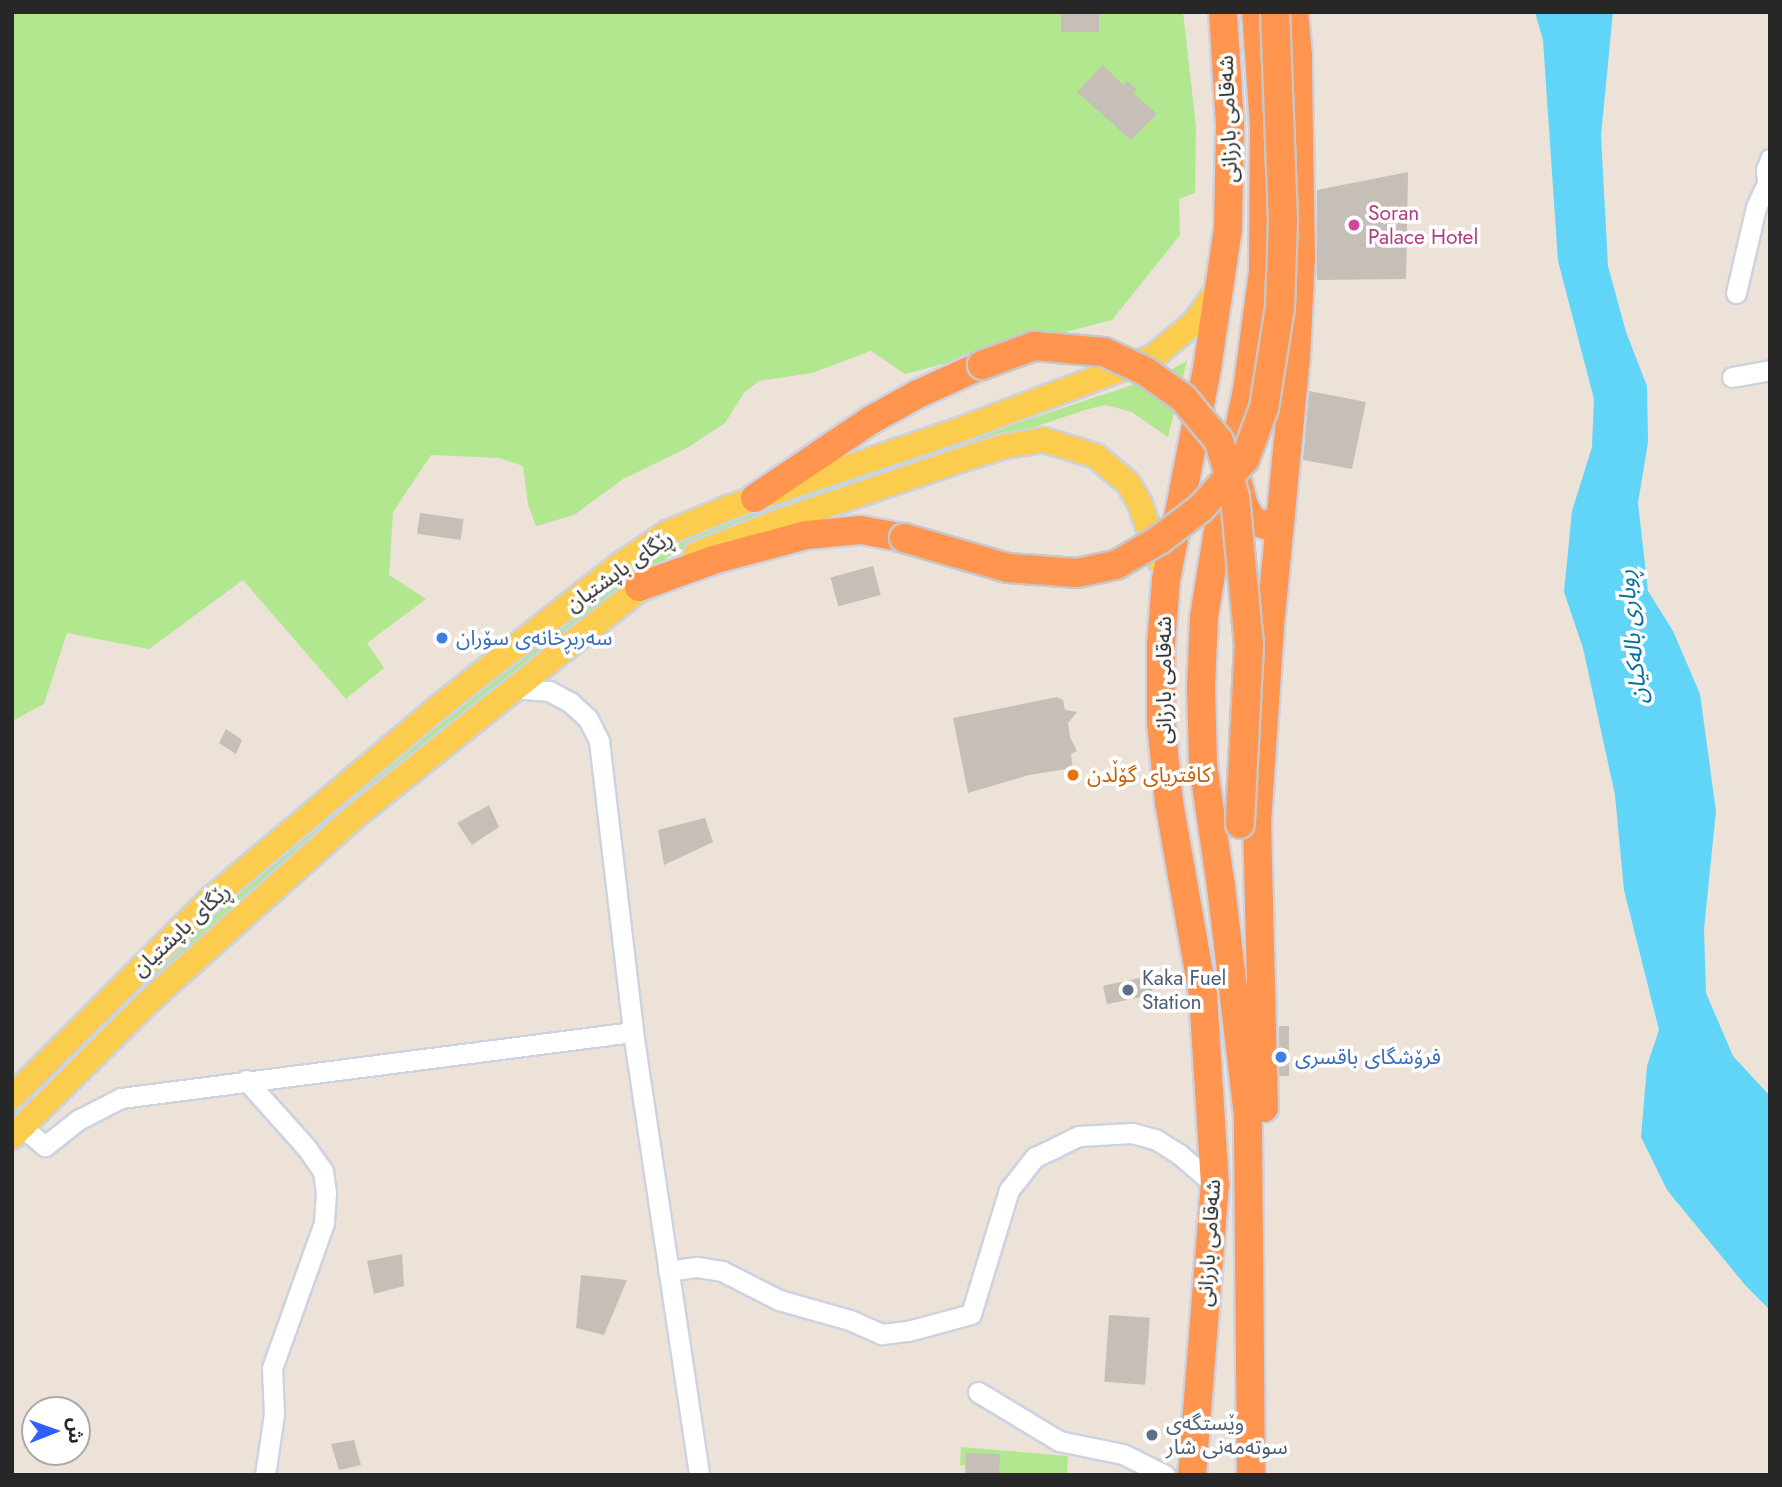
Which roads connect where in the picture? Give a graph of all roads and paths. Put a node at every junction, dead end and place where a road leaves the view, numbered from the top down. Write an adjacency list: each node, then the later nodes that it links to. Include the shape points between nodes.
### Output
1 (1223, 12): 6 (highway, شەقامی بارزانی, via 1231,182)
2 (1256, 12): 10 (highway, شەقامی بارزانی, via 1264,126 1263,271)
3 (1275, 12): 16 (highway, bridge, via 1283,220 1280,307 1264,408 1245,459 1201,508 1116,565 1077,573 1008,568 861,530 807,535 713,560)
4 (1294, 12): 12 (highway, via 1301,258)
5 (1768, 177): 7 (street, via 1756,206)
6 (1222, 285): 11 (main road, ڕێگای باپشتیان, via 1195,322 1153,357 960,430); 15 (highway, شەقامی بارزانی)
7 (1736, 293)
8 (1770, 370): 9 (street)
9 (1732, 377)
10 (1238, 435): 13 (highway, via 1239,490); 21 (highway, شەقامی بارزانی, via 1204,617 1200,688 1203,762)
11 (755, 498): 20 (main road, ڕێگای باپشتیان, via 667,533 440,706 211,899); 21 (highway, bridge, via 918,394 1034,346 1104,352 1145,372 1183,398 1219,441 1235,497 1249,644 1240,824)
12 (1281, 516): 13 (highway, via 1268,526); 14 (highway)
13 (1253, 521): 14 (highway, via 1270,543)
14 (1276, 570): 24 (highway, via 1256,856 1264,1149)
15 (1166, 580): 16 (main road, ڕێگای باپشتیان, via 1128,482 1096,456 1044,440 982,453 778,522 687,558); 23 (highway, شەقامی بارزانی, via 1161,722 1169,803 1203,995)
16 (639, 587): 17 (main road, ڕێگای باپشتیان)
17 (513, 688): 18 (street, via 549,691 570,702 599,741); 22 (main road, ڕێگای باپشتیان, via 353,818 149,1001)
18 (633, 1032): 19 (street); 25 (street)
19 (246, 1080): 22 (street, via 121,1098 78,1120 45,1146); 27 (street, via 323,1171 326,1193 324,1223 272,1368 274,1415)
20 (12, 1097)
21 (1248, 1116): 24 (highway, شەقامی بارزانی)
22 (17, 1132)
23 (1215, 1185): 25 (street, via 1155,1139 1104,1133 1067,1141 1035,1157 1009,1190 971,1314 908,1331 882,1334 779,1300 722,1271 697,1267); 30 (highway, شەقامی بارزانی)
24 (1249, 1199): 31 (highway, شەقامی بارزانی)
25 (668, 1272): 28 (street)
26 (978, 1392): 29 (street, via 1059,1441 1123,1454)
27 (265, 1475)
28 (699, 1475)
29 (1165, 1475)
30 (1192, 1475)
31 (1251, 1475)

